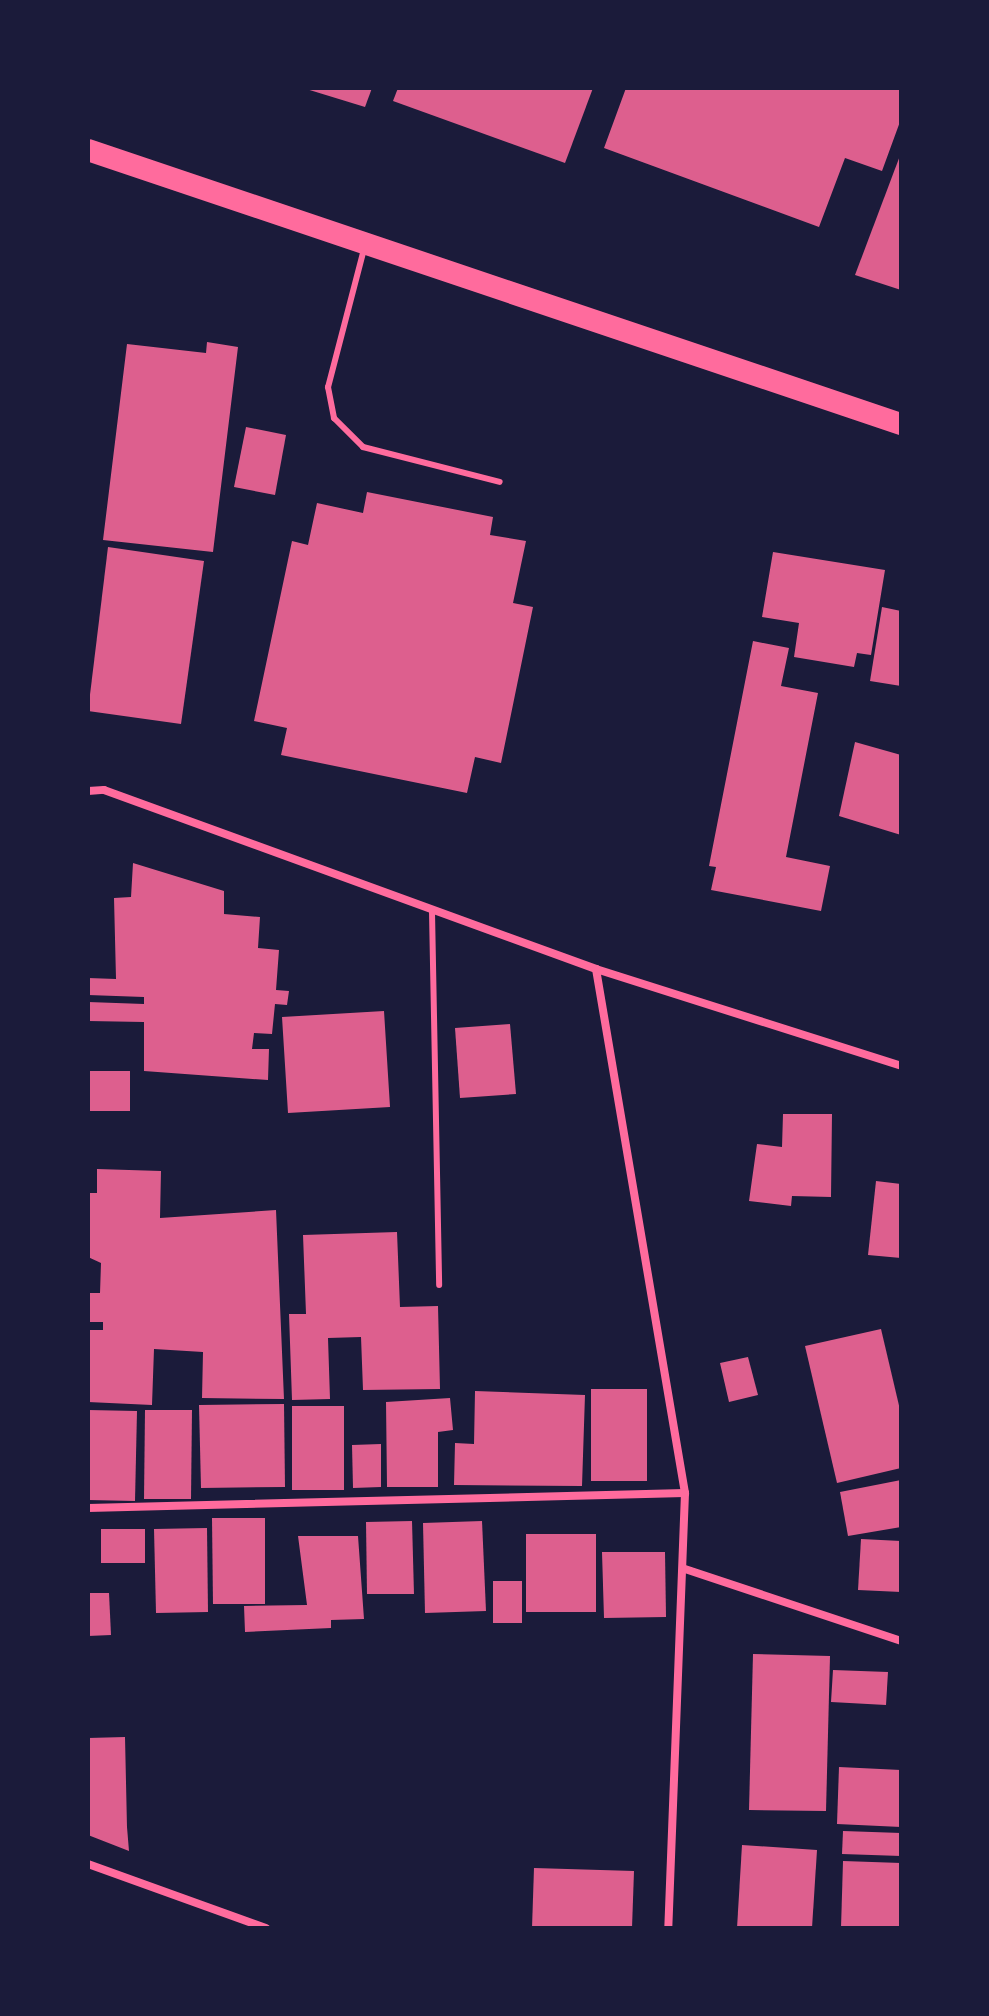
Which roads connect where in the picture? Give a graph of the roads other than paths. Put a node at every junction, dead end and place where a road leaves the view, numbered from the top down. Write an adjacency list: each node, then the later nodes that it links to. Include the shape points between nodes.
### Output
1 (88, 150): 2 (highway)
2 (366, 239): 3 (highway); 4 (lane, via 328,387 334,418 363,447)
3 (901, 424)
4 (500, 482)
5 (88, 791): 6 (street, via 104,790)
6 (432, 912): 7 (street); 9 (lane)
7 (596, 969): 8 (street); 10 (street)
8 (901, 1066)
9 (439, 1285)
10 (685, 1493): 11 (street); 12 (street)
11 (88, 1508)
12 (685, 1569): 13 (street); 16 (street)
13 (901, 1641)
14 (88, 1864): 15 (street)
15 (266, 1928)
16 (668, 1928)

